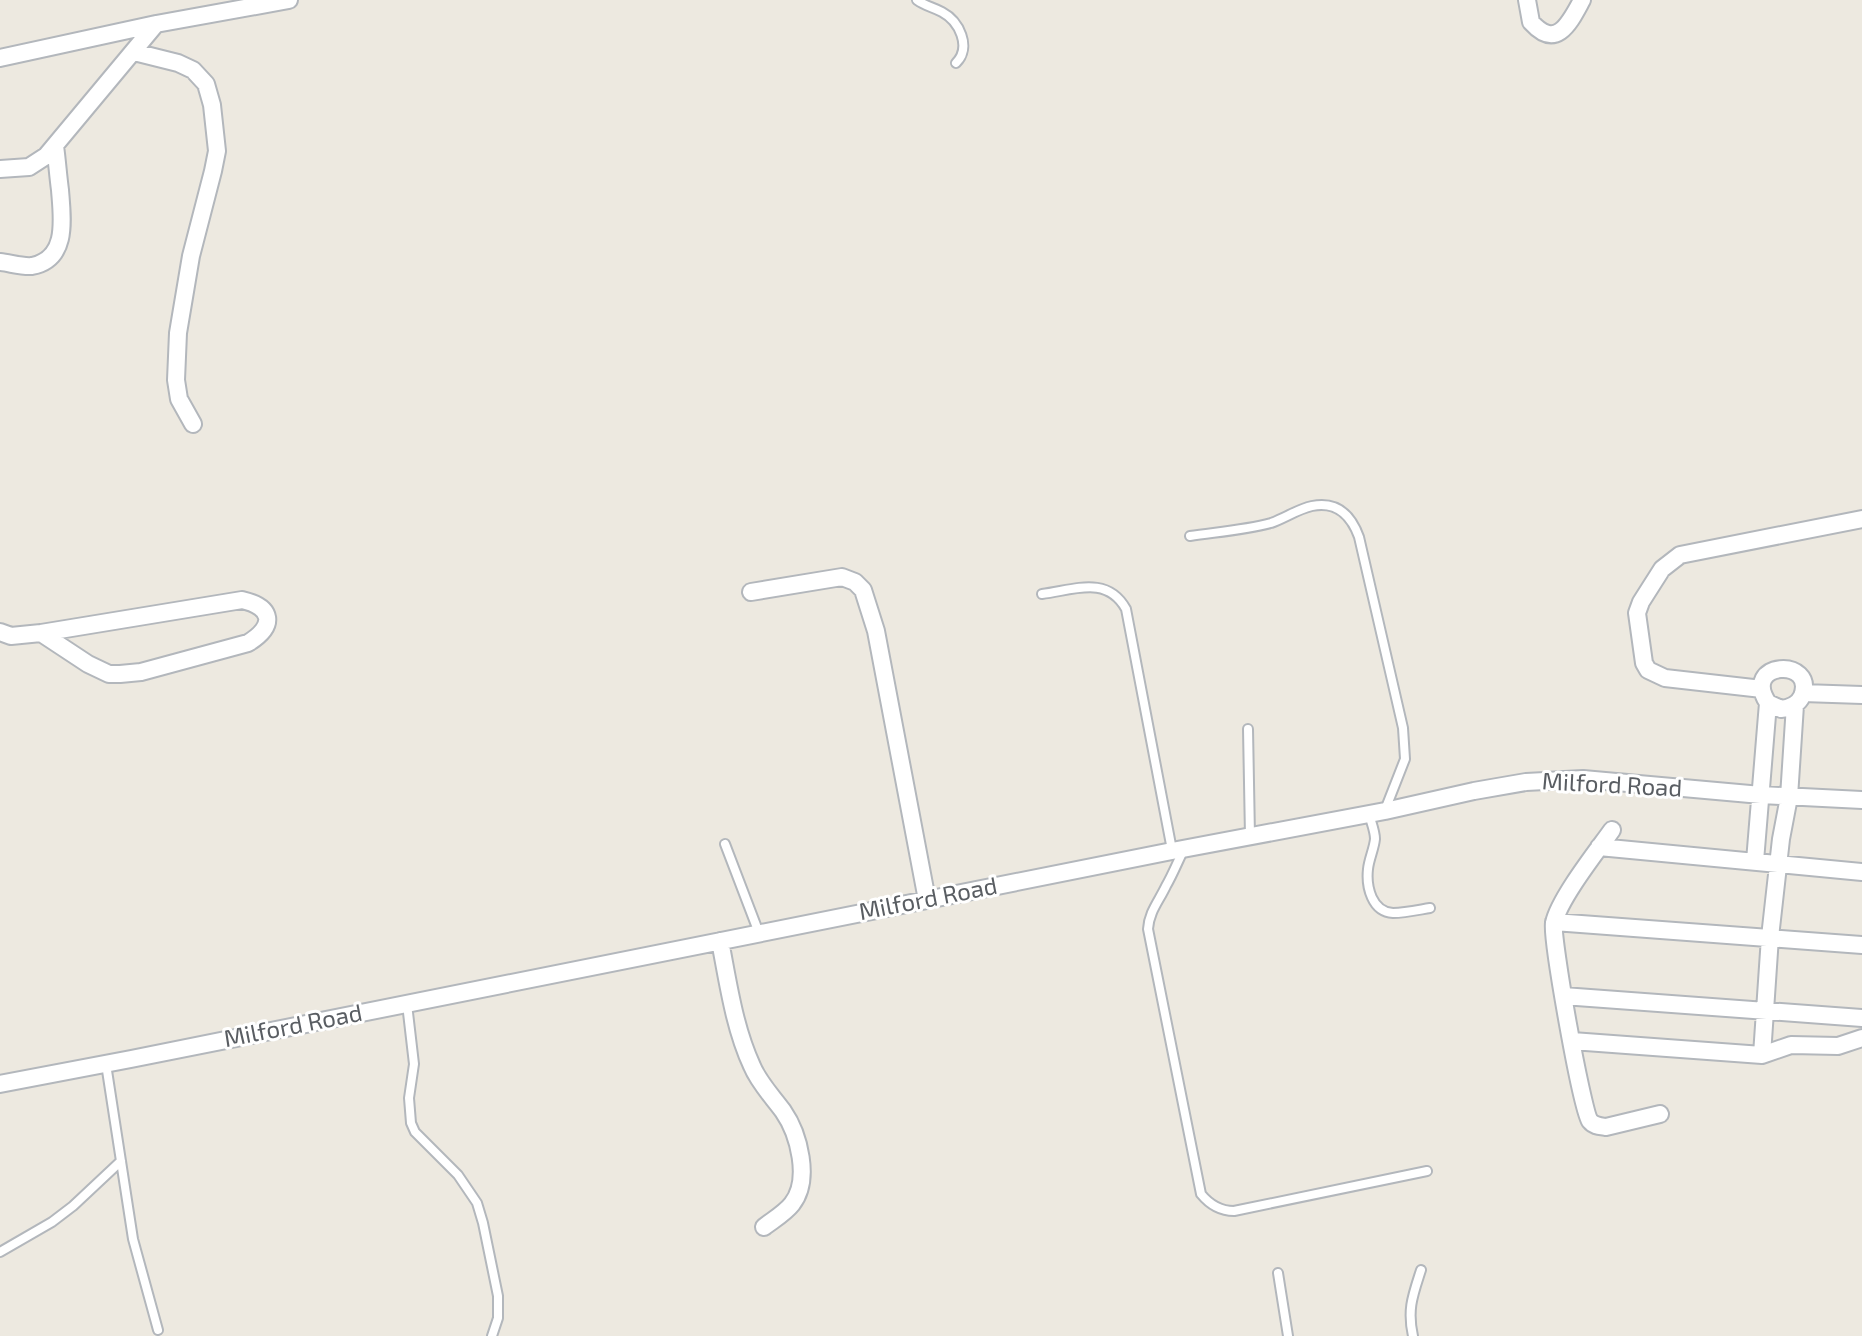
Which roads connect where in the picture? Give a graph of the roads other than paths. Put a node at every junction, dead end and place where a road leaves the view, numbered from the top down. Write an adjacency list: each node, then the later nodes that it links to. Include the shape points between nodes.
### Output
1 (289, 0): 5 (street)
2 (917, 0): 8 (lane, via 957,26 964,51)
3 (1527, 0): 4 (street, via 1531,22 1551,34 1567,28)
4 (1582, 0)
5 (156, 24): 6 (street); 7 (street)
6 (134, 52): 9 (street); 12 (street, via 193,70 206,84 212,105 217,151 178,333 179,399)
7 (0, 58)
8 (956, 63)
9 (55, 146): 10 (street, via 29,167); 11 (street, via 61,239 55,251 31,266)
10 (0, 169)
11 (0, 262)
12 (193, 424)
13 (1862, 519): 20 (street, via 1680,555 1662,569 1641,602 1637,622 1648,670 1665,678)
14 (1190, 536): 28 (lane, via 1270,523 1312,506 1337,509 1354,523 1405,745 1405,759)
15 (751, 592): 39 (street, via 842,577 863,590 876,631)
16 (1042, 594): 35 (lane, via 1105,588 1126,609)
17 (0, 632): 18 (street)
18 (41, 633): 18 (street, via 242,600 260,606 267,622 260,636 248,643 120,674 88,664)
19 (1862, 695): 21 (street)
20 (1765, 696): 21 (street, via 1781,709); 21 (street, via 1764,679 1780,667 1798,674 1803,683); 23 (street)
21 (1799, 699): 24 (street)
22 (1248, 729): 32 (lane)
23 (1763, 761): 24 (street); 25 (street)
24 (1791, 764): 26 (street)
25 (1761, 795): 26 (street, Milford Road); 28 (street, Milford Road, via 1562,779 1474,791); 29 (street)
26 (1789, 797): 27 (street, Milford Road); 30 (street)
27 (1862, 800)
28 (1377, 813): 32 (street, Milford Road); 40 (lane, via 1368,869 1376,905 1390,913)
29 (1759, 822): 30 (street); 36 (street)
30 (1784, 824): 37 (street)
31 (1612, 830): 34 (street)
32 (1250, 836): 35 (street, Milford Road)
33 (725, 844): 42 (lane)
34 (1599, 847): 36 (street); 41 (street)
35 (1178, 850): 39 (street, Milford Road); 57 (lane, via 1148,929 1201,1194 1220,1209 1234,1211)
36 (1755, 861): 37 (street)
37 (1778, 864): 38 (street); 43 (street)
38 (1862, 872)
39 (927, 900): 42 (street, Milford Road)
40 (1430, 908)
41 (1554, 922): 43 (street); 46 (street)
42 (759, 933): 44 (street, Milford Road)
43 (1770, 937): 45 (street); 48 (street)
44 (720, 941): 47 (street, Milford Road); 58 (street, via 751,1065 792,1125 799,1146 801,1179 794,1201)
45 (1862, 945)
46 (1563, 996): 48 (street); 51 (street)
47 (407, 1003): 53 (street, Milford Road); 63 (lane, via 414,1064 411,1123 477,1203 498,1296)
48 (1764, 1011): 49 (street); 52 (street)
49 (1862, 1018)
50 (1862, 1038): 52 (street, via 1838,1046 1791,1045)
51 (1572, 1041): 52 (street); 55 (street, via 1585,1112 1592,1123 1606,1127)
52 (1762, 1055)
53 (106, 1064): 54 (street, Milford Road); 56 (lane)
54 (0, 1084)
55 (1660, 1114)
56 (121, 1161): 59 (lane, via 52,1222); 62 (lane, via 133,1239)
57 (1427, 1171)
58 (764, 1227)
59 (0, 1252)
60 (1421, 1270): 65 (lane, via 1410,1304)
61 (1278, 1273): 64 (lane)
62 (158, 1330)
63 (492, 1336)
64 (1288, 1336)
65 (1413, 1336)

